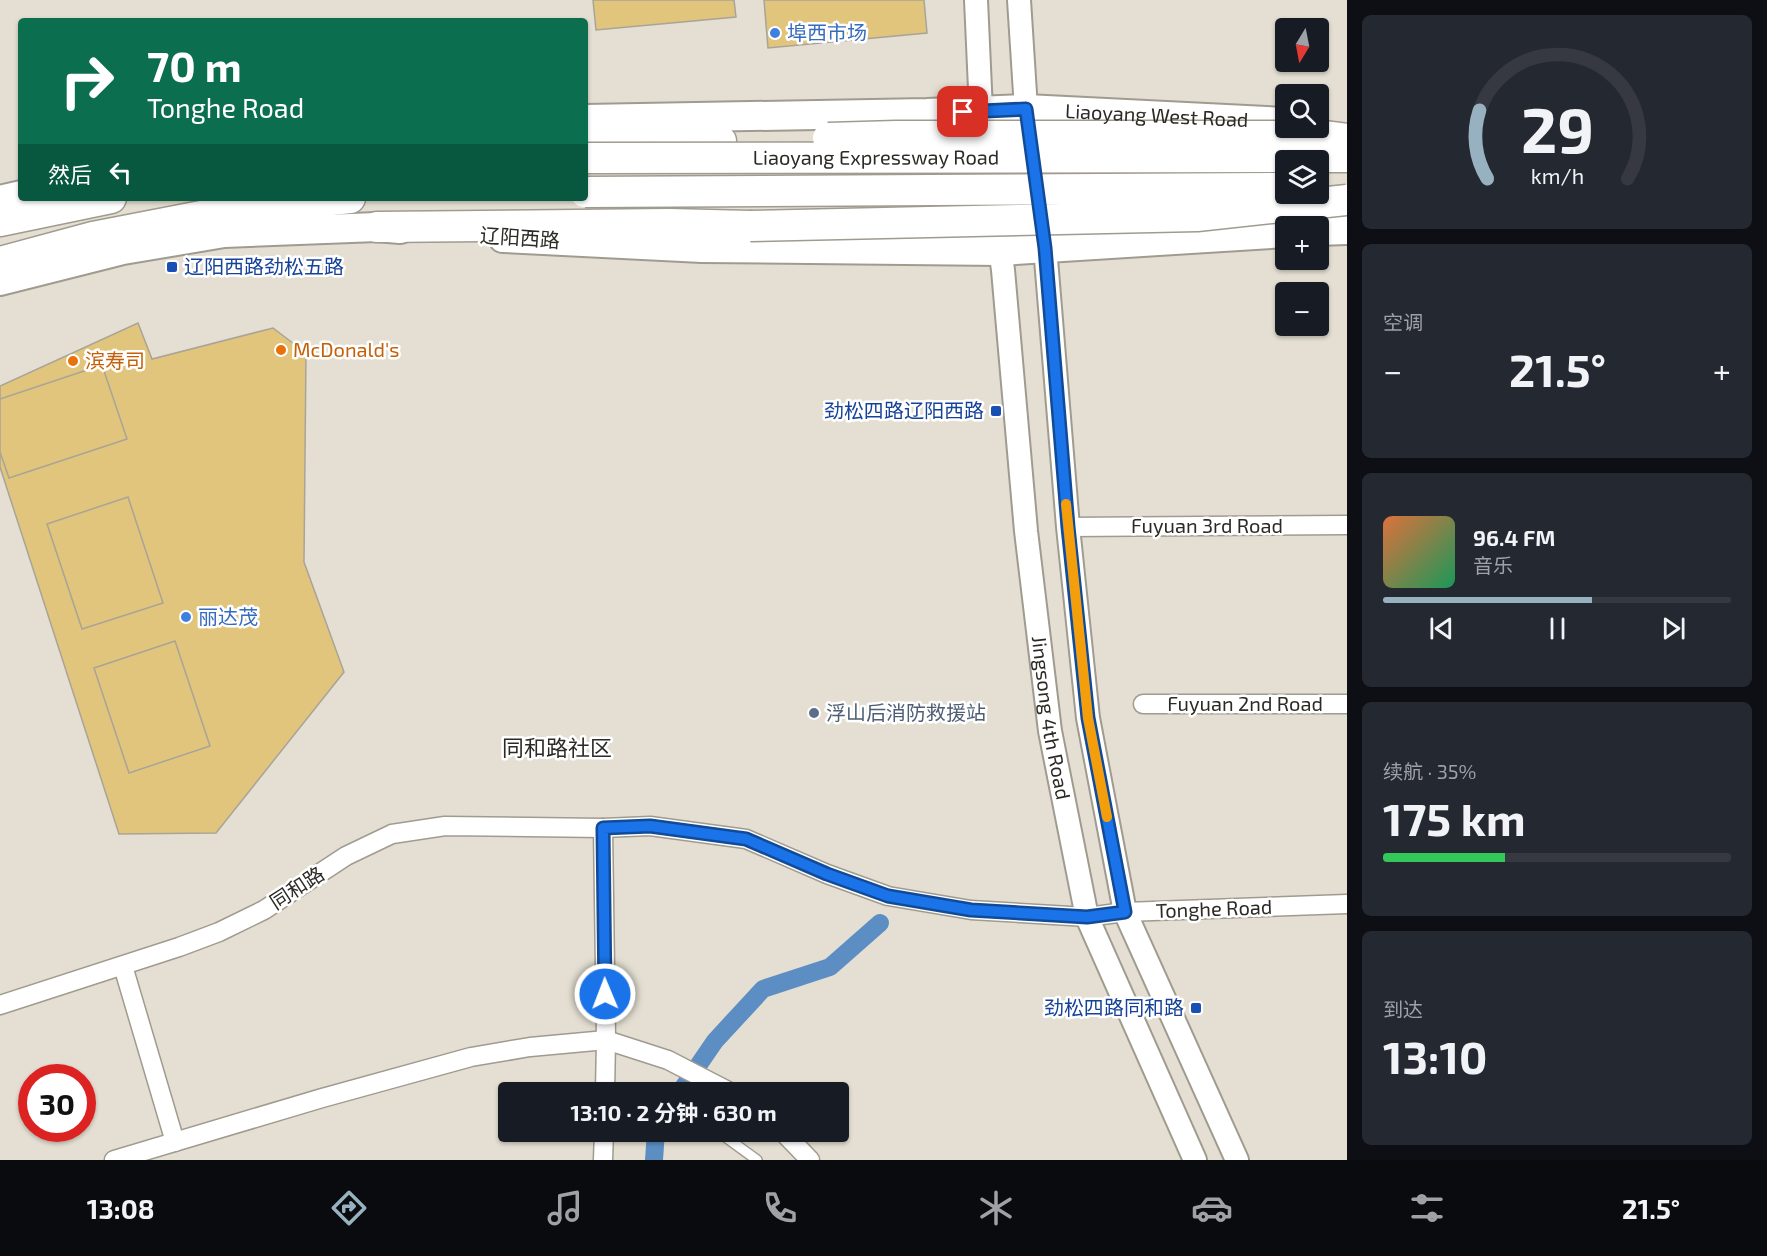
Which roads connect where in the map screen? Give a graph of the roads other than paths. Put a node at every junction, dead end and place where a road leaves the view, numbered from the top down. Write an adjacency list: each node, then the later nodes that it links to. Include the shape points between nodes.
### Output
1 (976, 0): 4 (street, Jingsong 4th Road)
2 (1019, 0): 3 (street, Jingsong 4th Road)
3 (1026, 109): 4 (main road); 6 (main road, Liaoyang West Road); 27 (street, Jingsong 4th Road)
4 (981, 111): 5 (main road); 28 (street, Jingsong 4th Road)
5 (588, 119)
6 (1275, 121)
7 (1329, 123): 8 (main road)
8 (1347, 124)
9 (1347, 139): 10 (highway, bridge, via 896,136)
10 (588, 141)
11 (1347, 157): 12 (highway, Liaoyang Expressway Road, bridge)
12 (588, 158)
13 (1275, 188): 16 (highway, Liaoyang Expressway Road, bridge)
14 (1329, 188): 15 (highway)
15 (1347, 188)
16 (588, 192)
17 (18, 196): 18 (main road)
18 (0, 200)
19 (1347, 200): 23 (highway, bridge, via 1197,216 750,226)
20 (97, 201): 22 (highway)
21 (323, 201): 29 (highway, via 222,212 93,237)
22 (0, 221)
23 (377, 227): 28 (main road, 辽阳西路, via 526,240 702,248); 30 (main road, 辽阳西路, via 224,233 123,250)
24 (1347, 230): 25 (main road)
25 (1329, 231)
26 (1275, 234): 27 (main road)
27 (1045, 248): 28 (main road, 辽阳西路); 32 (street, Jingsong 4th Road)
28 (1000, 251): 38 (street, Jingsong 4th Road, via 1026,531 1050,731)
29 (0, 262)
30 (0, 281)
31 (1347, 525): 32 (street, Fuyuan 3rd Road)
32 (1068, 527): 37 (street, Jingsong 4th Road, via 1088,718)
33 (1143, 704): 34 (street, Fuyuan 2nd Road)
34 (1347, 705)
35 (603, 828): 38 (street, Tonghe Road, via 650,826 746,839 888,896 971,910); 39 (street, 同和路, via 445,826 392,834 346,856 264,910 219,932); 41 (street)
36 (1347, 904): 37 (street, Tonghe Road)
37 (1125, 912): 38 (street, Tonghe Road); 53 (street, Jingsong 4th Road)
38 (1087, 917): 52 (street, Jingsong 4th Road)
39 (123, 966): 40 (street, 同和路); 44 (street)
40 (0, 1005)
41 (606, 1040): 42 (street); 43 (street, via 668,1060); 44 (street, via 471,1057)
42 (604, 1082)
43 (711, 1082)
44 (175, 1142): 48 (street)
45 (604, 1142): 49 (street)
46 (732, 1142): 50 (lane)
47 (793, 1142): 51 (street)
48 (114, 1160)
49 (603, 1160)
50 (756, 1160)
51 (810, 1160)
52 (1195, 1160)
53 (1237, 1160)

